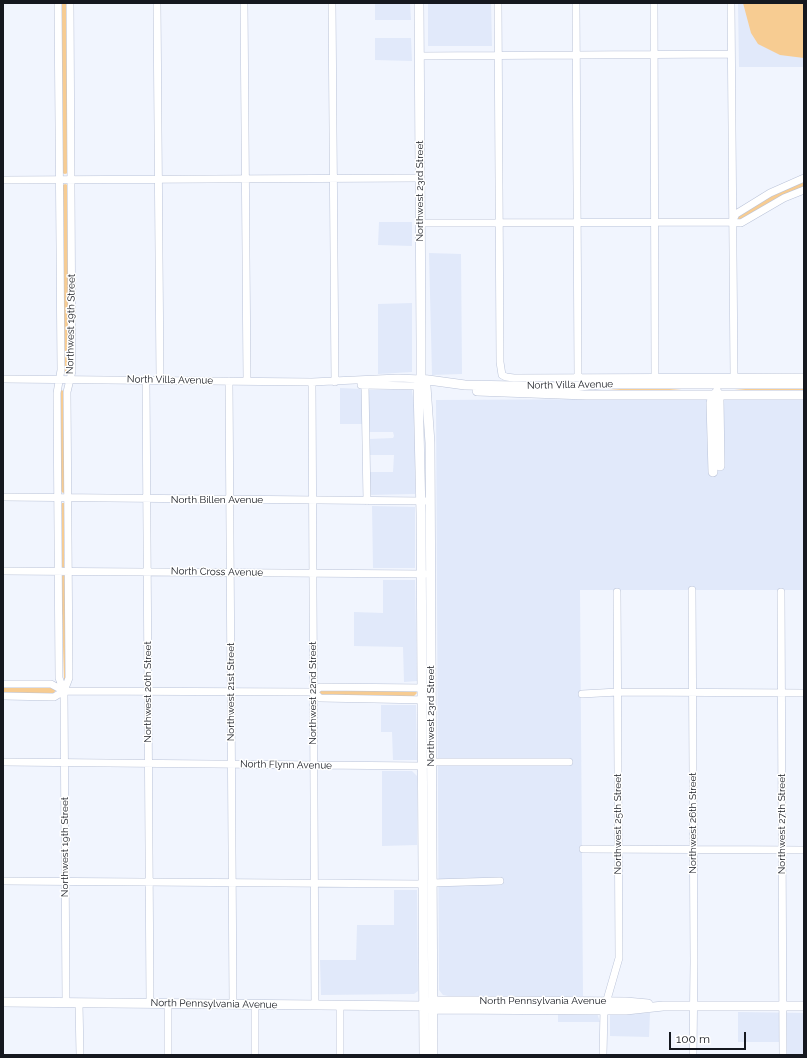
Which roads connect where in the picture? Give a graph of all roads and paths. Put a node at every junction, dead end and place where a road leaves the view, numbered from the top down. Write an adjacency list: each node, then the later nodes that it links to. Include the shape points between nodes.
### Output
1 (58, 3): 19 (street, Northwest 19th Street)
2 (70, 3): 20 (street, Northwest 19th Street)
3 (157, 3): 21 (street)
4 (244, 3): 22 (street)
5 (332, 3): 16 (street)
6 (419, 3): 15 (main road, Northwest 23rd Street)
7 (498, 3): 12 (street)
8 (576, 3): 13 (street)
9 (654, 3): 14 (street)
10 (731, 3): 11 (street)
11 (731, 54): 14 (street); 26 (street)
12 (498, 55): 13 (street); 15 (street); 28 (street)
13 (576, 55): 14 (street); 29 (street)
14 (654, 55): 25 (street)
15 (419, 56): 17 (main road, Northwest 23rd Street)
16 (333, 178): 17 (street); 22 (street); 42 (street)
17 (420, 178): 27 (main road, Northwest 23rd Street)
18 (804, 178): 26 (street, via 770,193 736,214)
19 (60, 179): 20 (street); 23 (street); 34 (street, Northwest 19th Street)
20 (71, 179): 21 (street); 35 (street, Northwest 19th Street)
21 (158, 179): 22 (street); 37 (street)
22 (246, 179): 39 (street)
23 (3, 180)
24 (804, 190): 26 (street, via 784,198 741,223)
25 (655, 222): 26 (street); 29 (street); 32 (street)
26 (732, 222): 40 (street)
27 (420, 223): 28 (street); 43 (main road, Northwest 23rd Street)
28 (499, 223): 29 (street); 31 (street, North Villa Avenue, via 500,372 507,378)
29 (577, 223): 31 (street)
30 (804, 377): 40 (street, North Villa Avenue)
31 (578, 378): 32 (street, North Villa Avenue)
32 (656, 378): 40 (street, North Villa Avenue)
33 (3, 379): 34 (street, North Villa Avenue)
34 (59, 379): 35 (street, North Villa Avenue); 59 (street, Northwest 19th Street)
35 (70, 379): 36 (street, North Villa Avenue); 60 (street, Northwest 19th Street, via 67,392)
36 (146, 380): 37 (street, North Villa Avenue); 61 (street, Northwest 20th Street)
37 (160, 380): 38 (street, North Villa Avenue)
38 (229, 381): 39 (street, North Villa Avenue); 62 (street, Northwest 21st Street)
39 (247, 381): 41 (street, North Villa Avenue)
40 (730, 381): 45 (main road, North Villa Avenue); 47 (main road, North Villa Avenue); 51 (main road)
41 (312, 382): 42 (street, North Villa Avenue); 63 (street, Northwest 22nd Street)
42 (336, 382): 43 (street, North Villa Avenue, via 398,378); 46 (street, North Villa Avenue)
43 (422, 383): 46 (street, North Villa Avenue); 48 (main road, North Villa Avenue); 49 (main road, North Villa Avenue, via 509,393); 52 (main road, Northwest 23rd Street)
44 (601, 384): 47 (main road, North Villa Avenue); 48 (main road, North Villa Avenue); 49 (main road)
45 (804, 384)
46 (365, 385): 64 (street)
47 (693, 385): 51 (main road)
48 (567, 387): 49 (main road)
49 (589, 395): 51 (main road, North Villa Avenue)
50 (804, 395): 51 (main road, North Villa Avenue)
51 (713, 396): 55 (main road, via 711,403)
52 (423, 418): 53 (main road, Northwest 23rd Street); 54 (main road, Northwest 23rd Street)
53 (430, 443): 54 (main road); 57 (main road, Northwest 23rd Street)
54 (419, 444): 56 (main road, Northwest 23rd Street)
55 (716, 469)
56 (420, 471): 57 (main road); 65 (main road, Northwest 23rd Street)
57 (430, 471): 66 (main road, Northwest 23rd Street)
58 (3, 497): 59 (street, North Billen Avenue)
59 (58, 498): 60 (street, North Billen Avenue); 71 (street, Northwest 19th Street)
60 (68, 498): 61 (street, North Billen Avenue); 72 (street, Northwest 19th Street)
61 (147, 499): 62 (street, North Billen Avenue); 73 (street, Northwest 20th Street)
62 (230, 500): 63 (street, North Billen Avenue); 74 (street, Northwest 21st Street)
63 (312, 500): 64 (street, North Billen Avenue); 75 (street, Northwest 22nd Street)
64 (367, 501): 65 (street, North Billen Avenue)
65 (421, 501): 66 (street, North Billen Avenue); 67 (main road, Northwest 23rd Street)
66 (430, 501): 68 (main road, Northwest 23rd Street)
67 (421, 514): 68 (main road); 69 (main road, Northwest 23rd Street)
68 (431, 524): 69 (main road); 76 (main road, Northwest 23rd Street)
69 (421, 544): 76 (main road, Northwest 23rd Street)
70 (3, 571): 71 (street, North Cross Avenue)
71 (59, 571): 72 (street, North Cross Avenue); 84 (street, Northwest 19th Street, via 58,678)
72 (69, 571): 73 (street, North Cross Avenue); 84 (street, Northwest 19th Street, via 69,678)
73 (148, 572): 74 (street, North Cross Avenue); 85 (street, Northwest 20th Street)
74 (231, 573): 75 (street, North Cross Avenue); 86 (street, Northwest 21st Street)
75 (313, 573): 76 (street, North Cross Avenue); 87 (street, Northwest 22nd Street)
76 (426, 574): 80 (main road, Northwest 23rd Street); 81 (main road, Northwest 23rd Street)
77 (692, 590): 89 (street, Northwest 26th Street)
78 (617, 592): 88 (street, Northwest 25th Street)
79 (781, 592): 90 (street, Northwest 27th Street)
80 (422, 640): 81 (main road); 83 (main road, Northwest 23rd Street)
81 (431, 640): 83 (main road, Northwest 23rd Street)
82 (3, 684): 84 (street, via 51,684)
83 (427, 688): 87 (street, via 320,687); 94 (main road, Northwest 23rd Street)
84 (64, 691): 85 (street); 93 (street, via 54,697); 98 (street, Northwest 19th Street)
85 (148, 691): 86 (street); 99 (street, Northwest 20th Street)
86 (231, 692): 87 (street); 100 (street, Northwest 21st Street)
87 (314, 692): 94 (street, via 320,698); 101 (street, Northwest 22nd Street)
88 (618, 692): 89 (street); 92 (street); 108 (street, Northwest 25th Street)
89 (692, 692): 90 (street); 109 (street, Northwest 26th Street)
90 (781, 692): 91 (street); 110 (street, Northwest 27th Street)
91 (804, 693)
92 (582, 694)
93 (3, 696)
94 (427, 700): 96 (main road, Northwest 23rd Street); 102 (main road, Northwest 23rd Street)
95 (3, 762): 98 (street, North Flynn Avenue)
96 (431, 762): 97 (street, North Flynn Avenue); 102 (street, North Flynn Avenue); 104 (main road, Northwest 23rd Street)
97 (569, 762)
98 (64, 763): 99 (street, North Flynn Avenue); 113 (street, Northwest 19th Street)
99 (149, 764): 100 (street, North Flynn Avenue); 115 (street, Northwest 20th Street)
100 (232, 764): 101 (street, North Flynn Avenue); 116 (street, Northwest 21st Street)
101 (314, 765): 102 (street, North Flynn Avenue); 117 (street, Northwest 22nd Street)
102 (422, 766): 103 (main road, Northwest 23rd Street)
103 (422, 804): 104 (main road); 105 (main road, Northwest 23rd Street)
104 (432, 804): 106 (main road, Northwest 23rd Street)
105 (422, 834): 106 (main road); 118 (main road, Northwest 23rd Street, via 423,873)
106 (432, 834): 118 (main road, Northwest 23rd Street)
107 (583, 849): 108 (street)
108 (619, 850): 109 (street); 129 (street, Northwest 25th Street, via 620,958)
109 (694, 850): 110 (street); 130 (street, Northwest 26th Street)
110 (782, 850): 111 (street); 131 (street, Northwest 27th Street)
111 (804, 850)
112 (3, 881): 113 (street)
113 (65, 881): 115 (street); 120 (street, Northwest 19th Street)
114 (500, 881): 118 (street)
115 (150, 882): 116 (street); 122 (street, Northwest 20th Street)
116 (232, 882): 117 (street); 124 (street, Northwest 21st Street)
117 (314, 883): 118 (street); 126 (street, Northwest 22nd Street)
118 (428, 883): 128 (main road, Northwest 23rd Street); 128 (main road, Northwest 23rd Street, via 423,901)
119 (3, 1002): 120 (main road, North Pennsylvania Avenue)
120 (66, 1003): 121 (main road, North Pennsylvania Avenue)
121 (79, 1003): 122 (main road, North Pennsylvania Avenue); 133 (street)
122 (150, 1003): 123 (main road, North Pennsylvania Avenue)
123 (168, 1003): 124 (main road, North Pennsylvania Avenue); 134 (street)
124 (233, 1004): 125 (main road, North Pennsylvania Avenue)
125 (254, 1004): 126 (main road, North Pennsylvania Avenue); 135 (street)
126 (315, 1004): 127 (main road, North Pennsylvania Avenue)
127 (340, 1005): 128 (main road, North Pennsylvania Avenue); 136 (street)
128 (430, 1005): 129 (main road, North Pennsylvania Avenue); 137 (main road, Northwest 23rd Street); 138 (main road, Northwest 23rd Street)
129 (606, 1006): 130 (main road, North Pennsylvania Avenue, via 626,1010); 139 (street, Northwest 25th Street)
130 (693, 1006): 131 (main road, North Pennsylvania Avenue); 140 (street, Northwest 26th Street)
131 (783, 1006): 132 (main road, North Pennsylvania Avenue); 141 (street, Northwest 27th Street)
132 (804, 1006)
133 (80, 1055)
134 (168, 1055)
135 (254, 1055)
136 (340, 1055)
137 (424, 1055)
138 (433, 1055)
139 (603, 1055)
140 (693, 1055)
141 (783, 1055)

